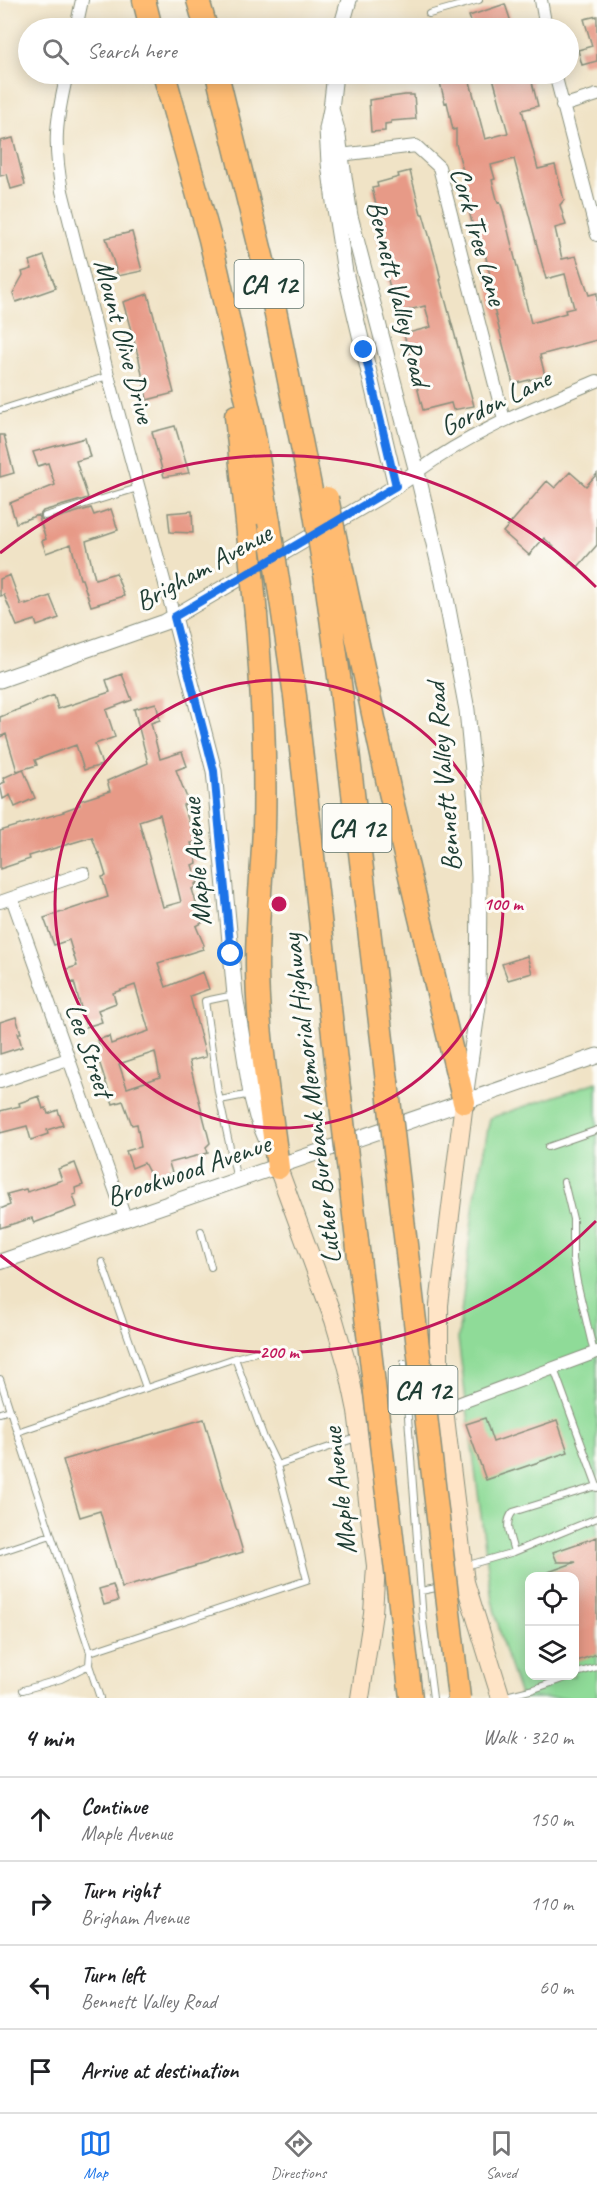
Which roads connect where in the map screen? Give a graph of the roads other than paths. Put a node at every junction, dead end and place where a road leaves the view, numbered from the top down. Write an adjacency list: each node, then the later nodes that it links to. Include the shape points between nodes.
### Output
1 (82, 0): 8 (street)
2 (144, 0): 9 (highway)
3 (198, 0): 10 (highway)
4 (349, 0): 11 (street)
5 (478, 0): 7 (lane)
6 (542, 0): 12 (street)
7 (429, 14)
8 (78, 18)
9 (149, 18)
10 (203, 18)
11 (344, 18)
12 (545, 18)
13 (64, 84): 24 (street, Mount Olive Drive, via 57,118 56,161)
14 (166, 84): 19 (highway, Luther Burbank Memorial Highway / CA 12)
15 (220, 84): 32 (highway, CA 12, bridge, via 319,492)
16 (334, 84): 21 (street, Bennett Valley Road)
17 (557, 84): 20 (street)
18 (597, 95): 20 (street)
19 (172, 106): 46 (highway, bridge, via 236,419 248,533 262,696 264,771 257,966 261,1047); 82 (highway, Luther Burbank Memorial Highway / CA 12, bridge, via 215,262 252,423 281,600)
20 (562, 106): 23 (street)
21 (331, 109): 22 (street, Bennett Valley Road); 29 (street, Bennett Valley Road, via 327,145 341,248)
22 (340, 155): 27 (street, Cork Tree Lane, via 416,146 439,167); 28 (street, Bennett Valley Road, via 350,216)
23 (597, 235)
24 (108, 375): 26 (lane); 30 (street, Mount Olive Drive)
25 (597, 381): 27 (street, Gordon Lane)
26 (0, 410)
27 (504, 420): 28 (street, Gordon Lane, via 439,455)
28 (417, 472): 29 (street, Brigham Avenue); 43 (street, Bennett Valley Road, via 459,663 475,783 478,1005)
29 (396, 486): 33 (street, Brigham Avenue)
30 (139, 488): 31 (lane); 33 (street, Mount Olive Drive)
31 (45, 516)
32 (333, 569): 43 (highway); 84 (highway, CA 12, bridge, via 340,681)
33 (174, 617): 34 (street, Brigham Avenue); 37 (street, Maple Avenue, via 214,771)
34 (0, 680)
35 (84, 873): 36 (street)
36 (6, 900): 39 (street, Lee Street)
37 (235, 995): 41 (street, Maple Avenue); 42 (lane, via 205,1001)
38 (597, 1056): 43 (street, Brookwood Avenue)
39 (68, 1059): 40 (street); 49 (street, Lee Street)
40 (0, 1082)
41 (251, 1094): 42 (lane); 46 (street, Maple Avenue, via 256,1117)
42 (220, 1100): 47 (lane)
43 (464, 1102): 46 (street, Brookwood Avenue); 61 (main road, Bennett Valley Road, via 438,1326)
44 (597, 1130): 45 (lane)
45 (548, 1147)
46 (278, 1168): 47 (street, Brookwood Avenue); 65 (main road, Maple Avenue, via 342,1344)
47 (237, 1180): 49 (street, Brookwood Avenue)
48 (564, 1182): 55 (lane, via 573,1219 577,1282)
49 (124, 1218): 51 (street, Brookwood Avenue)
50 (201, 1231): 53 (lane)
51 (0, 1262)
52 (102, 1262): 60 (lane)
53 (212, 1267)
54 (256, 1352): 56 (lane)
55 (596, 1353): 58 (street)
56 (235, 1358): 60 (lane); 66 (lane)
57 (404, 1363): 73 (lane)
58 (554, 1369): 61 (street); 67 (lane)
59 (0, 1379): 62 (lane)
60 (146, 1388): 64 (lane)
61 (444, 1409): 72 (main road, Bennett Valley Road)
62 (10, 1410): 63 (lane); 64 (lane)
63 (0, 1413)
64 (17, 1432): 69 (lane)
65 (360, 1437): 66 (lane); 81 (main road, Maple Avenue, via 376,1566)
66 (277, 1465): 74 (lane, via 307,1581)
67 (597, 1487): 71 (lane, via 510,1515 507,1527)
68 (597, 1518): 71 (lane)
69 (51, 1535): 70 (lane); 74 (lane)
70 (0, 1552)
71 (514, 1552): 72 (lane)
72 (464, 1574): 73 (lane); 85 (main road, Bennett Valley Road)
73 (421, 1591): 83 (lane)
74 (90, 1652): 75 (lane)
75 (89, 1665): 79 (lane, via 61,1679); 80 (lane)
76 (597, 1667): 77 (lane)
77 (579, 1673)
78 (559, 1680): 85 (lane)
79 (23, 1690)
80 (100, 1698)
81 (360, 1698)
82 (411, 1698)
83 (433, 1698)
84 (459, 1698)
85 (501, 1698)

